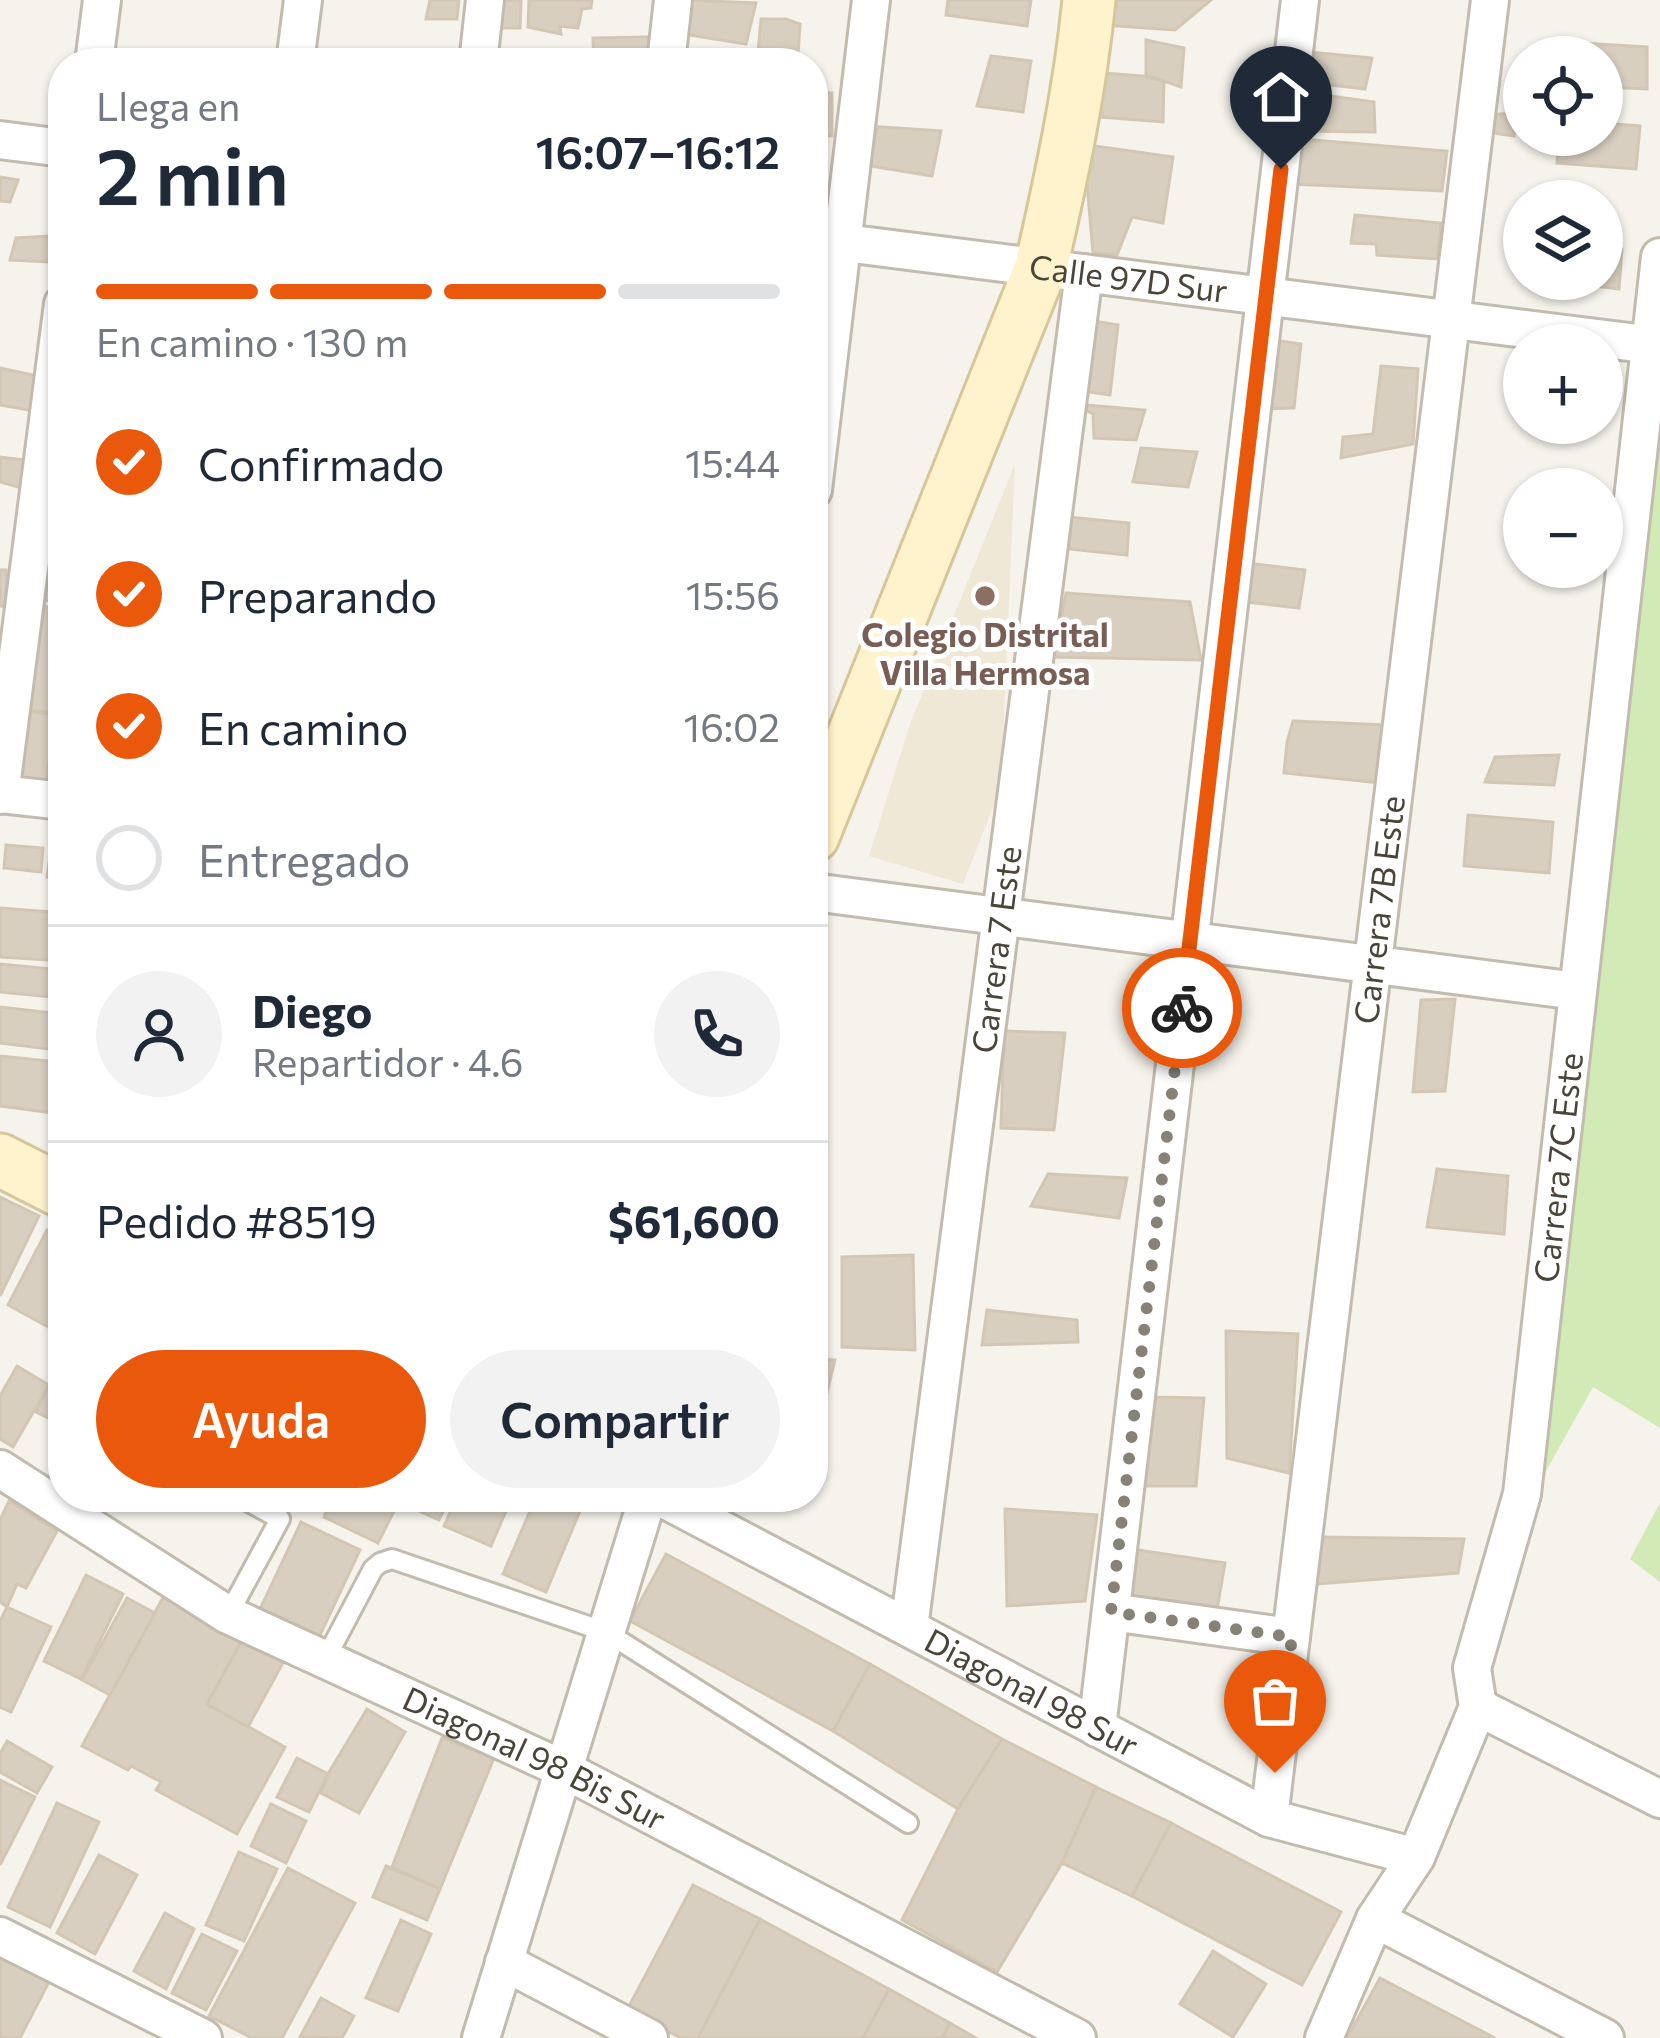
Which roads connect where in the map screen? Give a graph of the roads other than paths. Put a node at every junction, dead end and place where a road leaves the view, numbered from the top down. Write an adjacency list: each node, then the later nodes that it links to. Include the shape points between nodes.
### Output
1 (102, 0): 9 (street)
2 (302, 0): 10 (street)
3 (485, 0): 11 (street)
4 (674, 0): 12 (street)
5 (871, 0): 15 (street)
6 (1089, 0): 17 (street, Carrera 7 Este, via 1062,177)
7 (1300, 0): 18 (street)
8 (1490, 0): 19 (street, Carrera 7B Este)
9 (96, 48)
10 (297, 48)
11 (480, 48)
12 (668, 48)
13 (0, 140): 14 (street)
14 (48, 146)
15 (829, 241): 17 (street, Calle 97D Sur)
16 (1660, 257): 20 (street, Carrera 7C Este)
17 (1062, 270): 18 (street, Calle 97D Sur); 24 (street); 26 (street, Carrera 7 Este)
18 (1266, 296): 19 (street, Calle 97D Sur); 27 (street)
19 (1452, 319): 20 (street, Calle 97D Sur); 28 (street, Carrera 7B Este)
20 (1655, 345): 29 (street, Carrera 7C Este)
21 (48, 421): 22 (street)
22 (0, 794): 23 (street)
23 (48, 800)
24 (828, 802)
25 (828, 894): 26 (street)
26 (1001, 916): 27 (street); 40 (street, Carrera 7 Este)
27 (1190, 940): 28 (street); 38 (street)
28 (1373, 965): 29 (street); 42 (street, Carrera 7B Este)
29 (1577, 991): 44 (street, Carrera 7C Este, via 1522,1494 1472,1668)
30 (0, 1160): 31 (street)
31 (48, 1184)
32 (0, 1468): 33 (street, Diagonal 98 Bis Sur)
33 (48, 1499)
34 (68, 1512): 39 (street, Diagonal 98 Bis Sur)
35 (267, 1512): 39 (lane, via 280,1519)
36 (643, 1512): 41 (street)
37 (689, 1512): 40 (street, Diagonal 98 Sur)
38 (1111, 1612): 42 (street); 45 (street)
39 (228, 1615): 43 (street, Diagonal 98 Bis Sur)
40 (909, 1628): 45 (street, Diagonal 98 Sur)
41 (606, 1632): 43 (lane, via 392,1559 373,1570); 46 (street); 49 (lane)
42 (1292, 1637): 48 (street, Carrera 7B Este)
43 (326, 1658): 46 (street, Diagonal 98 Bis Sur)
44 (1478, 1707): 47 (street); 50 (street, Carrera 7C Este)
45 (1097, 1728): 48 (street, Diagonal 98 Sur)
46 (563, 1768): 53 (street); 57 (street, Diagonal 98 Bis Sur)
47 (1660, 1799)
48 (1269, 1818): 50 (street, Diagonal 98 Sur)
49 (908, 1823)
50 (1416, 1857): 51 (street, Carrera 7C Este)
51 (1376, 1919): 58 (street, Carrera 7C Este); 59 (street)
52 (0, 1936): 54 (street)
53 (504, 1962): 55 (street); 56 (street)
54 (203, 2038)
55 (481, 2038)
56 (649, 2038)
57 (1078, 2038)
58 (1324, 2038)
59 (1605, 2038)

